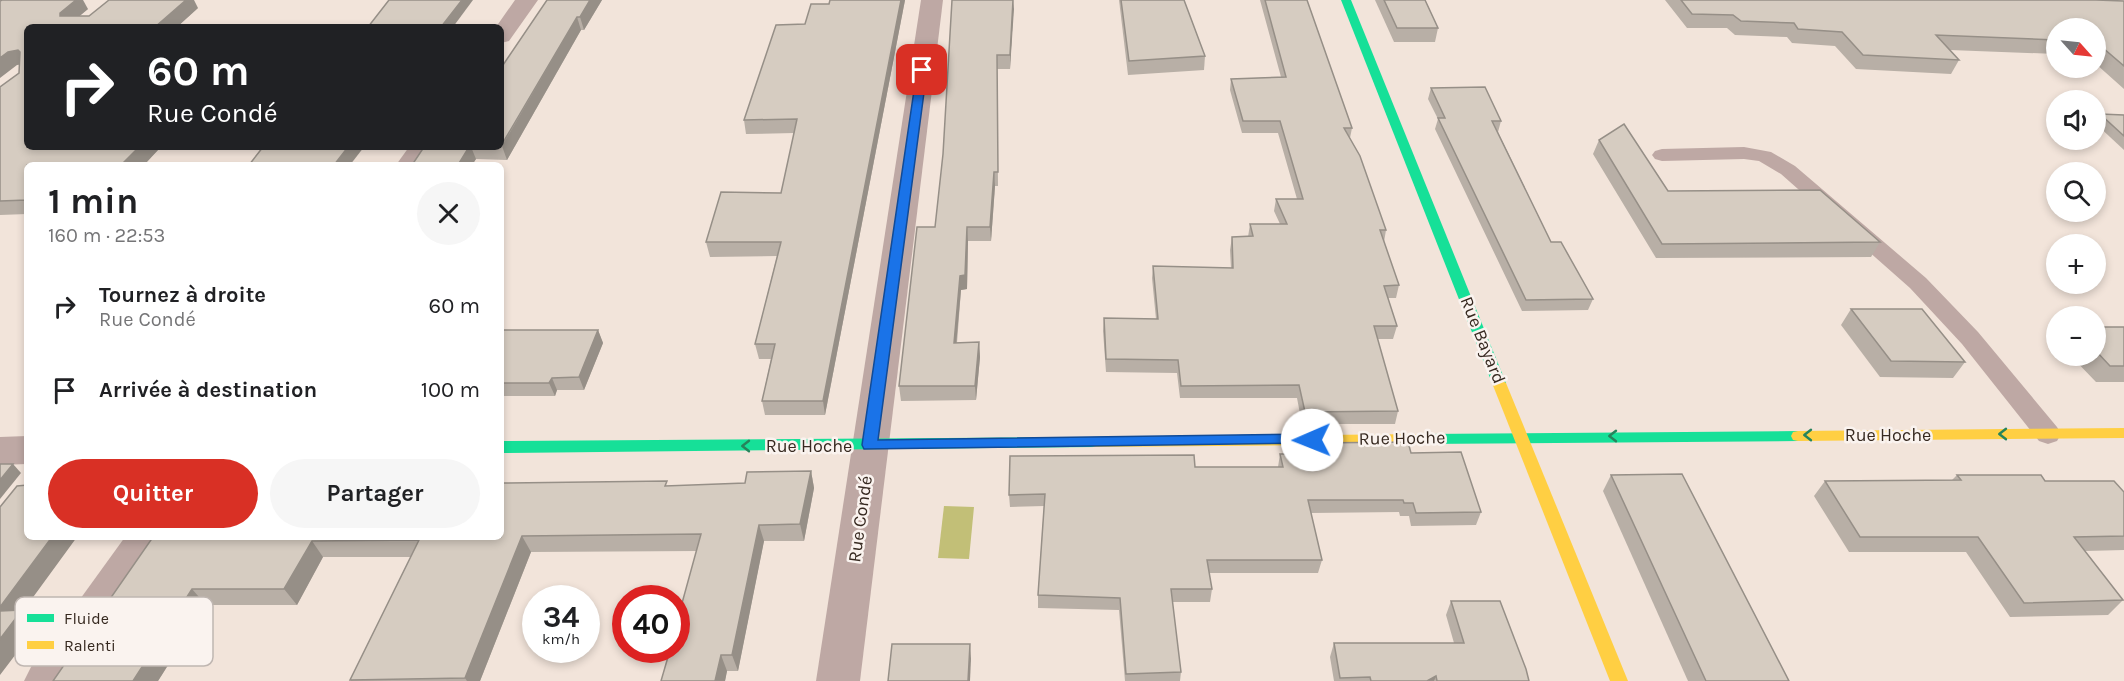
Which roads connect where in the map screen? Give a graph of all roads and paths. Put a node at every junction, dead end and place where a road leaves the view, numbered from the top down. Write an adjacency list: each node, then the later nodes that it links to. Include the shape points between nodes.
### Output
1 (527, 0): 4 (street)
2 (932, 0): 9 (street, Rue Condé)
3 (1346, 0): 8 (street, Rue Bayard)
4 (504, 32)
5 (1662, 155): 6 (lane, via 1744,153 1764,156 1788,170 1918,283 1970,338)
6 (2048, 434): 7 (street, Rue Hoche); 8 (street, Rue Hoche, one-way to 8)
7 (2124, 434)
8 (1522, 437): 9 (street, Rue Hoche); 18 (street, Rue Bayard)
9 (870, 445): 10 (street, Rue Hoche, one-way to 10); 17 (street, Rue Condé)
10 (504, 447)
11 (24, 450): 12 (street)
12 (0, 451)
13 (145, 540): 14 (street)
14 (105, 597)
15 (57, 666): 16 (street)
16 (46, 681)
17 (838, 681)
18 (1619, 681)

